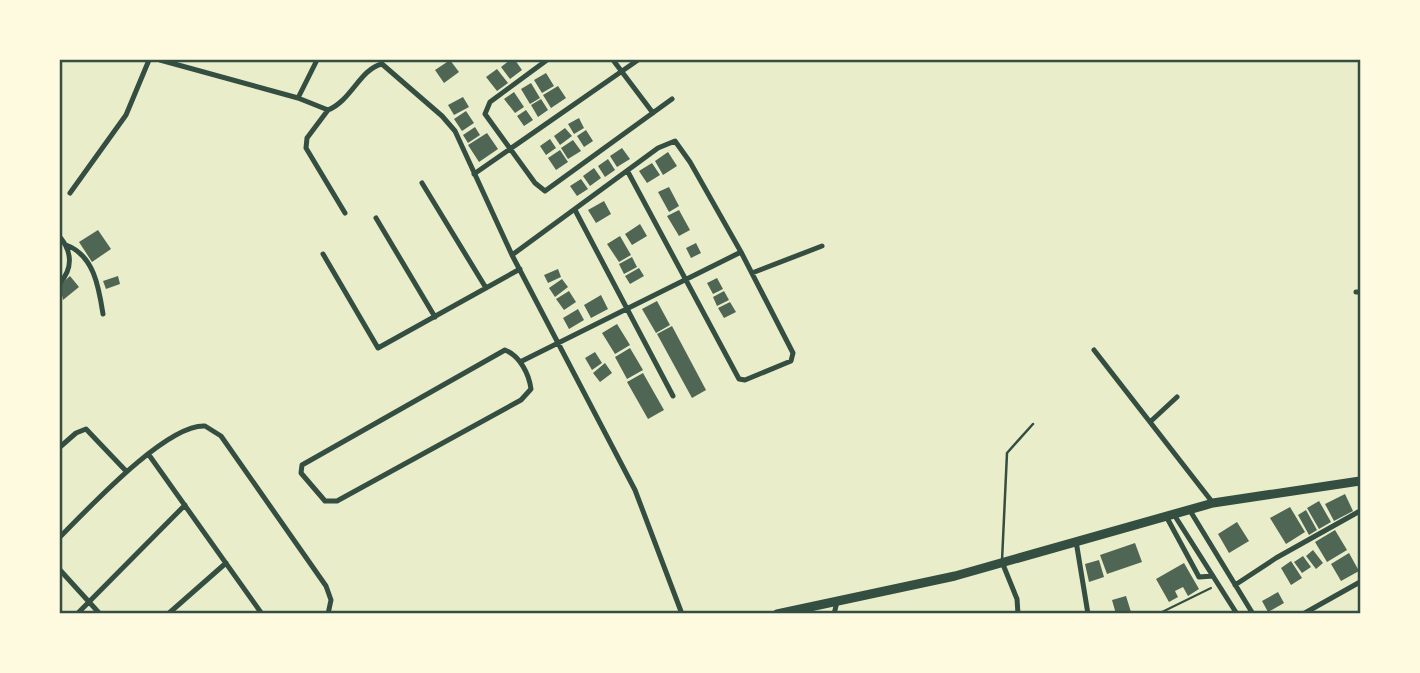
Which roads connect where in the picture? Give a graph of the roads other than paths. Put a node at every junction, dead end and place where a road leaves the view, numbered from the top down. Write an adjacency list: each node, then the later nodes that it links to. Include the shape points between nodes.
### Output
1 (149, 60): 16 (street, via 119,127)
2 (160, 60): 8 (street)
3 (317, 60): 8 (street)
4 (547, 60): 12 (street, via 486,108 488,119)
5 (613, 60): 7 (street)
6 (638, 60): 7 (street)
7 (621, 71): 11 (street); 12 (street)
8 (298, 98): 10 (street)
9 (672, 99): 11 (street)
10 (328, 110): 14 (street, via 351,94 375,66 387,66 449,123); 18 (street, via 307,138 306,148)
11 (653, 113): 12 (street, via 550,190 540,189)
12 (510, 149): 14 (street)
13 (628, 172): 17 (street); 23 (street, via 658,148 675,141); 28 (street)
14 (474, 174): 25 (street)
15 (422, 183): 30 (street)
16 (70, 193)
17 (575, 210): 25 (street); 31 (street)
18 (345, 213)
19 (376, 218): 33 (street)
20 (60, 237): 21 (street)
21 (66, 245): 29 (street, via 69,271); 32 (street, via 76,248 88,262)
22 (822, 246): 27 (street)
23 (741, 252): 27 (street); 28 (street)
24 (323, 254): 33 (street, via 378,348)
25 (512, 255): 26 (street)
26 (520, 269): 30 (street); 34 (street)
27 (752, 273): 28 (street, via 794,357 792,362 742,380)
28 (687, 278): 31 (street)
29 (60, 283)
30 (486, 288): 33 (street)
31 (627, 308): 34 (street); 37 (street)
32 (103, 314)
33 (435, 317)
34 (556, 342): 36 (street); 67 (street, via 646,513)
35 (1094, 350): 39 (street)
36 (520, 362): 36 (street, via 509,352 495,353 302,465 301,473 325,501 337,501 528,395 530,382)
37 (673, 396)
38 (1177, 397): 39 (street)
39 (1150, 422): 45 (street)
40 (1033, 424): 52 (lane, via 1007,453)
41 (60, 447): 43 (street, via 86,429)
42 (149, 455): 43 (street); 46 (street); 66 (street, via 187,428 205,426 221,436 330,593)
43 (126, 471): 50 (street)
44 (1360, 481): 45 (highway)
45 (1213, 503): 47 (highway)
46 (185, 505): 53 (street); 60 (street)
47 (1189, 509): 49 (highway); 56 (street)
48 (1360, 511): 59 (street)
49 (1169, 514): 51 (highway); 55 (street); 55 (street, via 1199,577)
50 (60, 537)
51 (1076, 541): 52 (highway); 71 (street)
52 (1002, 562): 61 (highway); 70 (street)
53 (226, 563): 64 (street); 65 (street)
54 (60, 570): 60 (street)
55 (1213, 576): 58 (street)
56 (1232, 578): 58 (street); 59 (street)
57 (1360, 582): 74 (street)
58 (1218, 584): 72 (street)
59 (1235, 585): 73 (street)
60 (89, 601): 62 (street); 63 (street)
61 (837, 602): 68 (highway); 69 (street)
62 (78, 614)
63 (100, 614)
64 (168, 614)
65 (262, 614)
66 (328, 614)
67 (682, 614)
68 (777, 614)
69 (834, 614)
70 (1018, 614)
71 (1088, 614)
72 (1237, 614)
73 (1253, 614)
74 (1303, 614)

